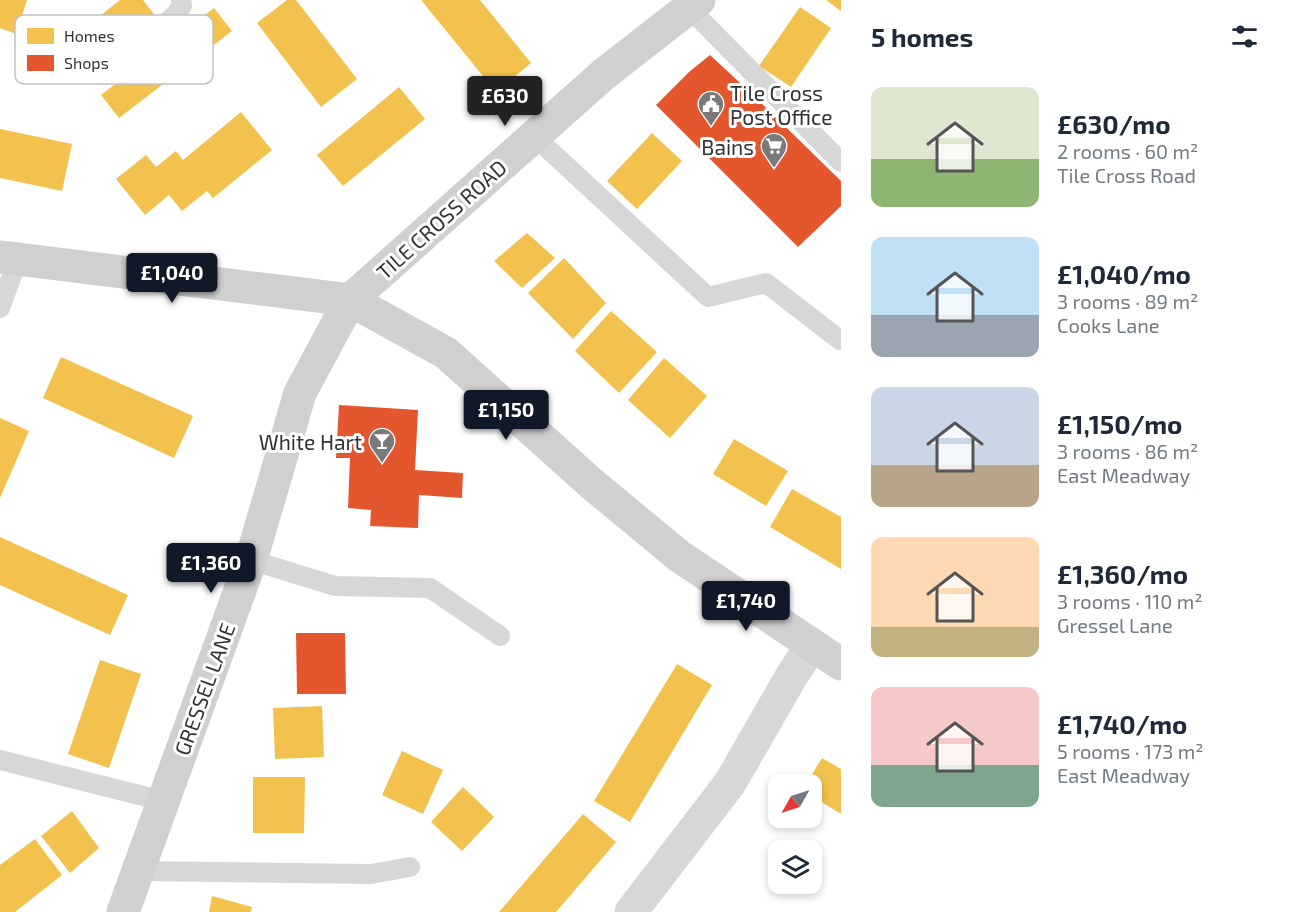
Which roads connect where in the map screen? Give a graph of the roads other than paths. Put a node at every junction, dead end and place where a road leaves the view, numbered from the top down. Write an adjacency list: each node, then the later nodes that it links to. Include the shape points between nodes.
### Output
1 (182, 0): 3 (lane)
2 (694, 4): 4 (street, TILE CROSS ROAD, via 604,74); 5 (lane)
3 (175, 15)
4 (534, 136): 7 (street, TILE CROSS ROAD); 9 (lane, via 708,297 766,283)
5 (841, 162)
6 (9, 258): 7 (street); 8 (lane)
7 (350, 300): 10 (street, GRESSEL LANE, via 300,393); 12 (street, via 446,353 670,549)
8 (0, 308)
9 (840, 340)
10 (251, 561): 11 (lane, via 335,586 430,588); 15 (street, GRESSEL LANE)
11 (500, 636)
12 (811, 646): 13 (street); 19 (street, via 730,783)
13 (841, 664)
14 (0, 760): 15 (lane)
15 (163, 801): 17 (street, GRESSEL LANE)
16 (410, 867): 17 (lane, via 371,874)
17 (137, 871): 18 (street, GRESSEL LANE)
18 (123, 912)
19 (631, 912)

